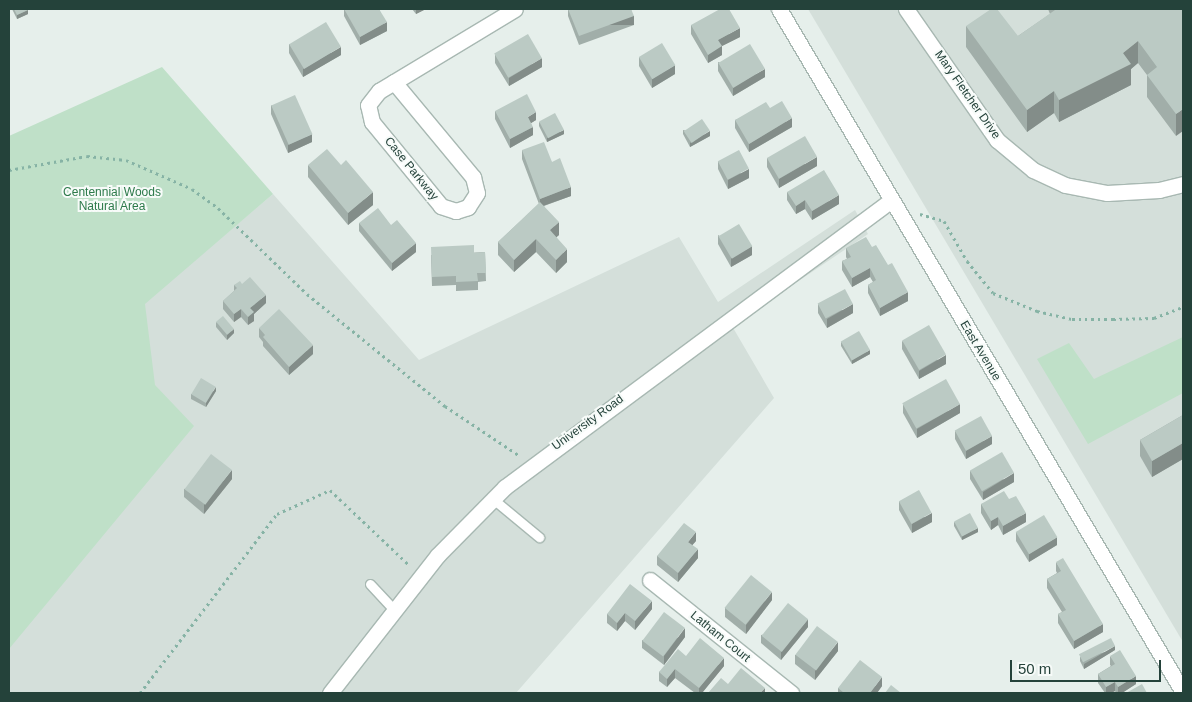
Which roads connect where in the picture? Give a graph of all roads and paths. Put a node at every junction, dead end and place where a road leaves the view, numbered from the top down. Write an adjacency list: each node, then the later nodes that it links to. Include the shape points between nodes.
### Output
1 (514, 9): 4 (street, Case Parkway)
2 (779, 9): 7 (street, East Avenue)
3 (906, 9): 6 (street, Mary Fletcher Drive, via 997,140 1032,170 1065,185 1107,193 1159,190)
4 (394, 82): 4 (street, Case Parkway, via 372,97 368,105 370,118 441,206 452,211 464,209 476,197 475,180)
5 (9, 170): 10 (path, via 87,156 126,160 192,189 218,208 307,294 430,393)
6 (1183, 184)
7 (891, 200): 8 (street, East Avenue); 10 (street, University Road)
8 (903, 220): 9 (path, via 919,214 944,221 967,261 993,293 1037,311 1072,320 1154,318); 17 (street, East Avenue)
9 (1183, 307)
10 (533, 464): 11 (street, University Road)
11 (493, 499): 12 (lane); 13 (street, University Road)
12 (539, 537)
13 (420, 576): 16 (street, University Road); 18 (path, via 330,490 277,514)
14 (650, 580): 20 (street, Latham Court)
15 (370, 584): 16 (lane)
16 (394, 610): 19 (street, University Road)
17 (1183, 692)
18 (140, 693)
19 (330, 693)
20 (790, 693)

